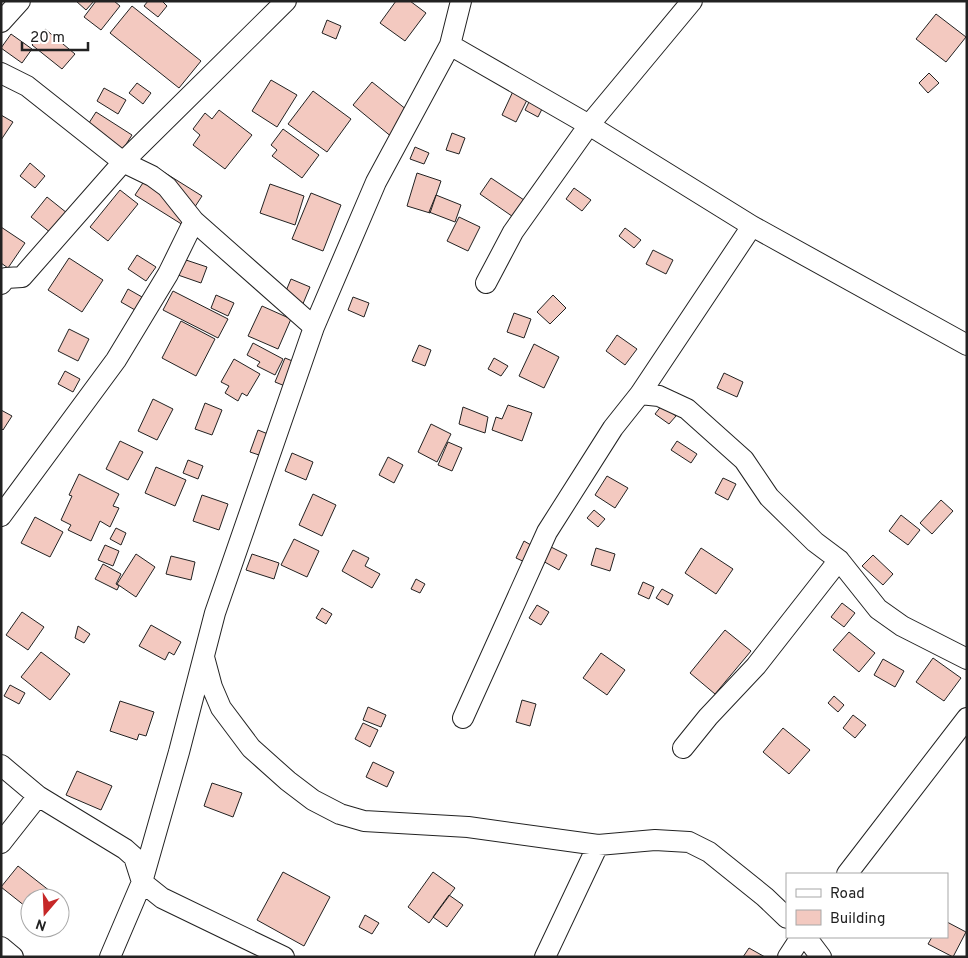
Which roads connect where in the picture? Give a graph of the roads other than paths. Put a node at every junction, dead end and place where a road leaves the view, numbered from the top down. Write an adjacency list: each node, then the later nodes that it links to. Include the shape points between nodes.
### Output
1 (20, 1): 5 (street)
2 (286, 1): 9 (street)
3 (461, 1): 6 (street)
4 (692, 1): 8 (street)
5 (1, 22)
6 (450, 45): 8 (street); 14 (street, via 376,182)
7 (1, 73): 9 (street, via 27,86)
8 (588, 125): 11 (street); 12 (street, via 512,232)
9 (123, 162): 10 (street, via 167,187); 13 (street, via 22,277 6,278)
10 (194, 221): 14 (street); 17 (street, via 168,274 116,360)
11 (752, 226): 15 (street); 16 (street)
12 (486, 283)
13 (1, 284)
14 (314, 327): 19 (street, via 215,613)
15 (967, 345)
16 (640, 394): 18 (street, via 659,396 687,409 744,460 784,514); 21 (street, via 613,428 547,532)
17 (5, 506)
18 (839, 560): 20 (street, via 878,609 902,626); 23 (street, via 756,666)
19 (204, 655): 27 (street, via 221,708 251,748 312,800 340,814 364,821 468,827); 29 (street)
20 (967, 659)
21 (462, 718)
22 (967, 718): 28 (street)
23 (683, 748)
24 (1, 765): 25 (street)
25 (38, 796): 26 (street); 29 (street, via 125,849 134,857)
26 (1, 843)
27 (598, 845): 30 (street, via 655,840 689,842 709,852); 37 (street)
28 (847, 873)
29 (142, 882): 35 (street); 36 (street, via 162,898)
30 (786, 917)
31 (800, 938): 38 (street)
32 (807, 938): 39 (street)
33 (1, 947): 34 (street)
34 (13, 957)
35 (110, 957)
36 (284, 957)
37 (545, 957)
38 (788, 957)
39 (821, 957)

